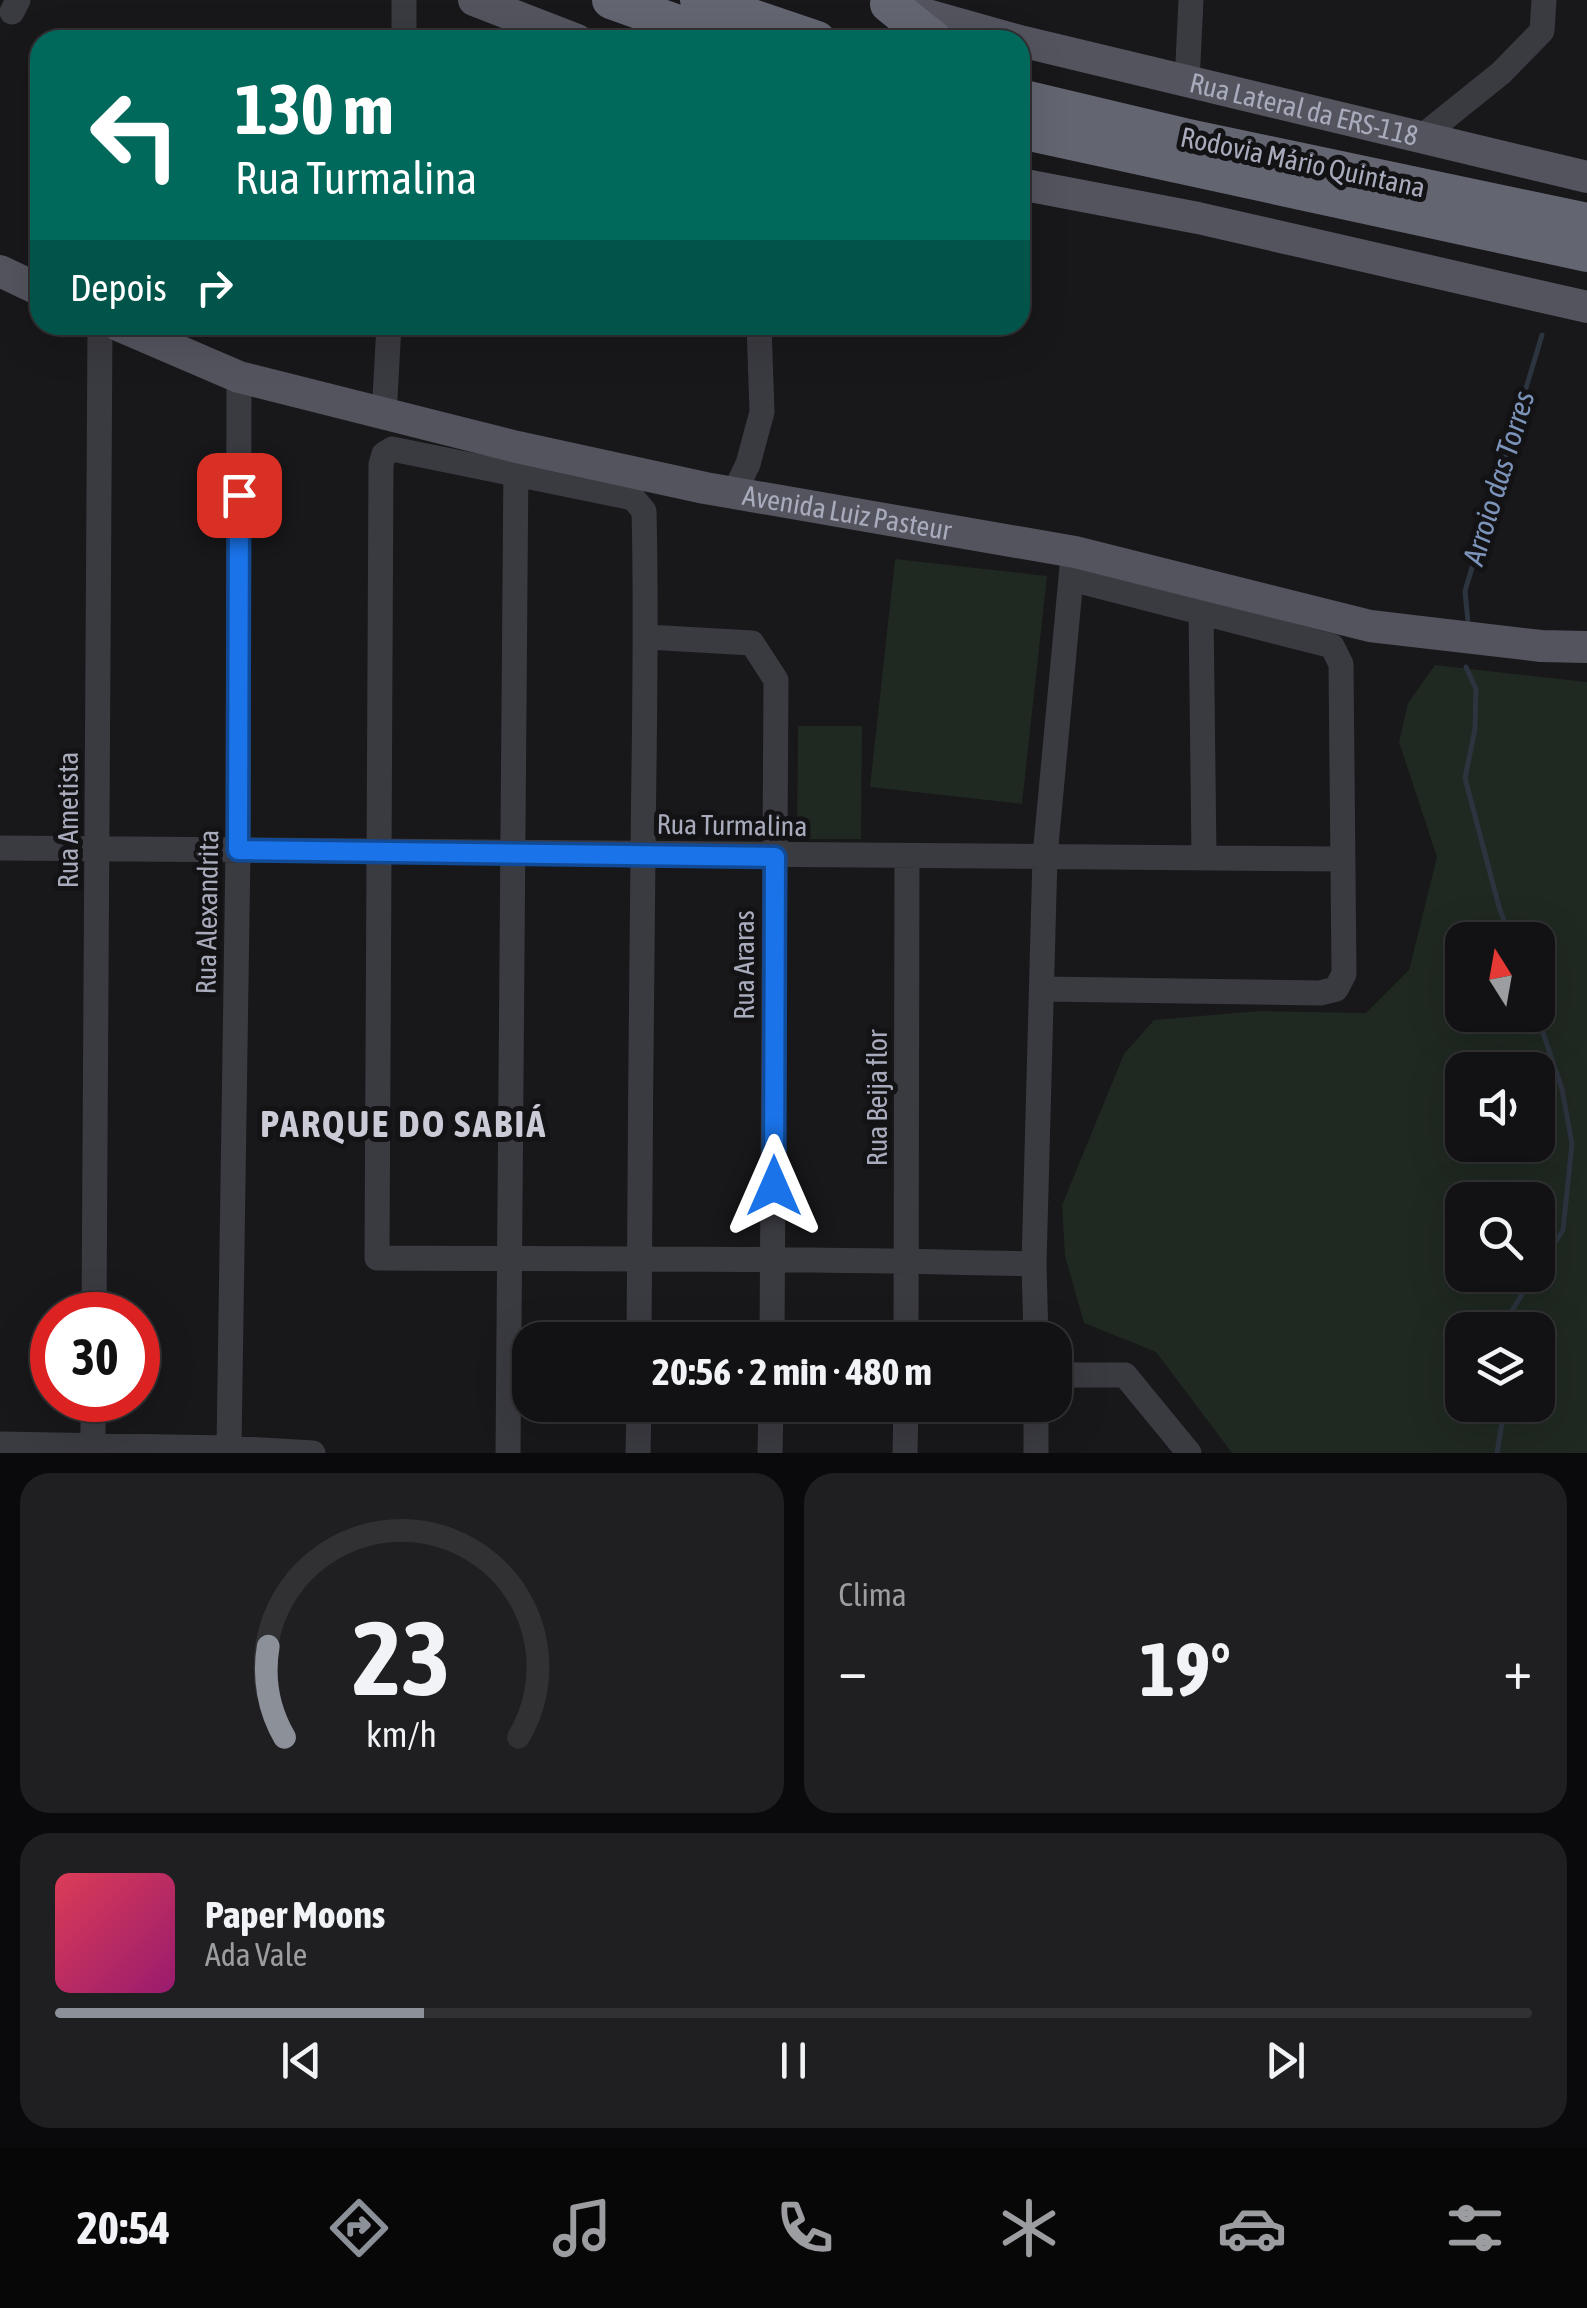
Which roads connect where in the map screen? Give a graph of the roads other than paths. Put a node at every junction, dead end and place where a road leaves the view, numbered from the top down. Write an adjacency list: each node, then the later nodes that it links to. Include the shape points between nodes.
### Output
1 (404, 0): 8 (street)
2 (474, 0): 9 (main road)
3 (611, 0): 10 (highway)
4 (699, 0): 11 (highway)
5 (1191, 0): 15 (street)
6 (1544, 0): 18 (street, via 1542,31)
7 (883, 2): 12 (highway); 13 (main road, Rua Lateral da ERS-118)
8 (404, 30)
9 (550, 30)
10 (695, 30)
11 (788, 30)
12 (921, 30)
13 (980, 30)
14 (1030, 44): 15 (main road, Rua Lateral da ERS-118)
15 (1188, 83): 18 (main road, Rua Lateral da ERS-118)
16 (1030, 116): 21 (highway, Rodovia Mário Quintana, via 1184,137)
17 (1030, 116): 22 (highway, Rodovia Mário Quintana)
18 (1420, 138): 19 (main road, Rua Lateral da ERS-118)
19 (1587, 177)
20 (1030, 186): 25 (main road, via 1328,246)
21 (1587, 222)
22 (1587, 253)
23 (0, 271): 24 (main road)
24 (30, 285)
25 (1587, 308)
26 (100, 335): 39 (street, Rua Ametista)
27 (141, 335): 30 (main road, Avenida Luiz Pasteur)
28 (388, 335): 31 (street)
29 (759, 335): 33 (street, via 762,412)
30 (239, 377): 31 (main road, Avenida Luiz Pasteur); 40 (street, Rua Alexandrita)
31 (384, 416): 32 (main road, Avenida Luiz Pasteur)
32 (516, 460): 33 (main road, Avenida Luiz Pasteur); 36 (street, via 634,498 644,511); 41 (street, via 392,449 384,454); 42 (street)
33 (734, 493): 34 (main road, Avenida Luiz Pasteur)
34 (1073, 566): 35 (street); 37 (main road, Avenida Luiz Pasteur, via 1370,626); 45 (street)
35 (1200, 610): 46 (street); 48 (street, via 1332,646 1341,664)
36 (647, 637): 43 (street); 47 (street, Rua Araras, via 752,643 776,680)
37 (1587, 647)
38 (0, 848): 39 (street, Rua Turmalina)
39 (98, 850): 40 (street, Rua Turmalina); 55 (street, Rua Ametista)
40 (238, 850): 41 (street, Rua Turmalina); 68 (street, Rua Alexandrita)
41 (380, 852): 42 (street, Rua Turmalina); 50 (street, via 377,1258)
42 (511, 853): 43 (street, Rua Turmalina); 50 (street)
43 (643, 854): 47 (street, Rua Turmalina); 51 (street)
44 (907, 856): 45 (street, Rua Turmalina); 47 (street, Rua Turmalina); 53 (street, Rua Beija flor)
45 (1046, 856): 46 (street, Rua Turmalina); 49 (street)
46 (1204, 856): 48 (street, Rua Turmalina)
47 (775, 857): 52 (street, Rua Araras)
48 (1343, 859): 49 (street, via 1344,974 1336,989)
49 (1042, 989): 54 (street)
50 (507, 1259): 51 (street); 71 (street)
51 (640, 1259): 52 (street); 56 (street)
52 (773, 1259): 53 (street); 57 (street, Rua Araras)
53 (906, 1260): 54 (street); 58 (street, Rua Beija flor)
54 (1034, 1264): 59 (street)
55 (94, 1292)
56 (639, 1322)
57 (772, 1322)
58 (906, 1322)
59 (1036, 1322)
60 (1072, 1375): 69 (street, via 1126,1375)
61 (94, 1422): 67 (street)
62 (638, 1422): 72 (street)
63 (771, 1422): 73 (street)
64 (906, 1422): 74 (street)
65 (1036, 1422): 75 (street)
66 (0, 1444): 67 (street)
67 (93, 1445): 68 (street)
68 (229, 1448): 70 (street)
69 (1180, 1448)
70 (312, 1453)
71 (508, 1453)
72 (638, 1453)
73 (770, 1453)
74 (905, 1453)
75 (1036, 1453)

